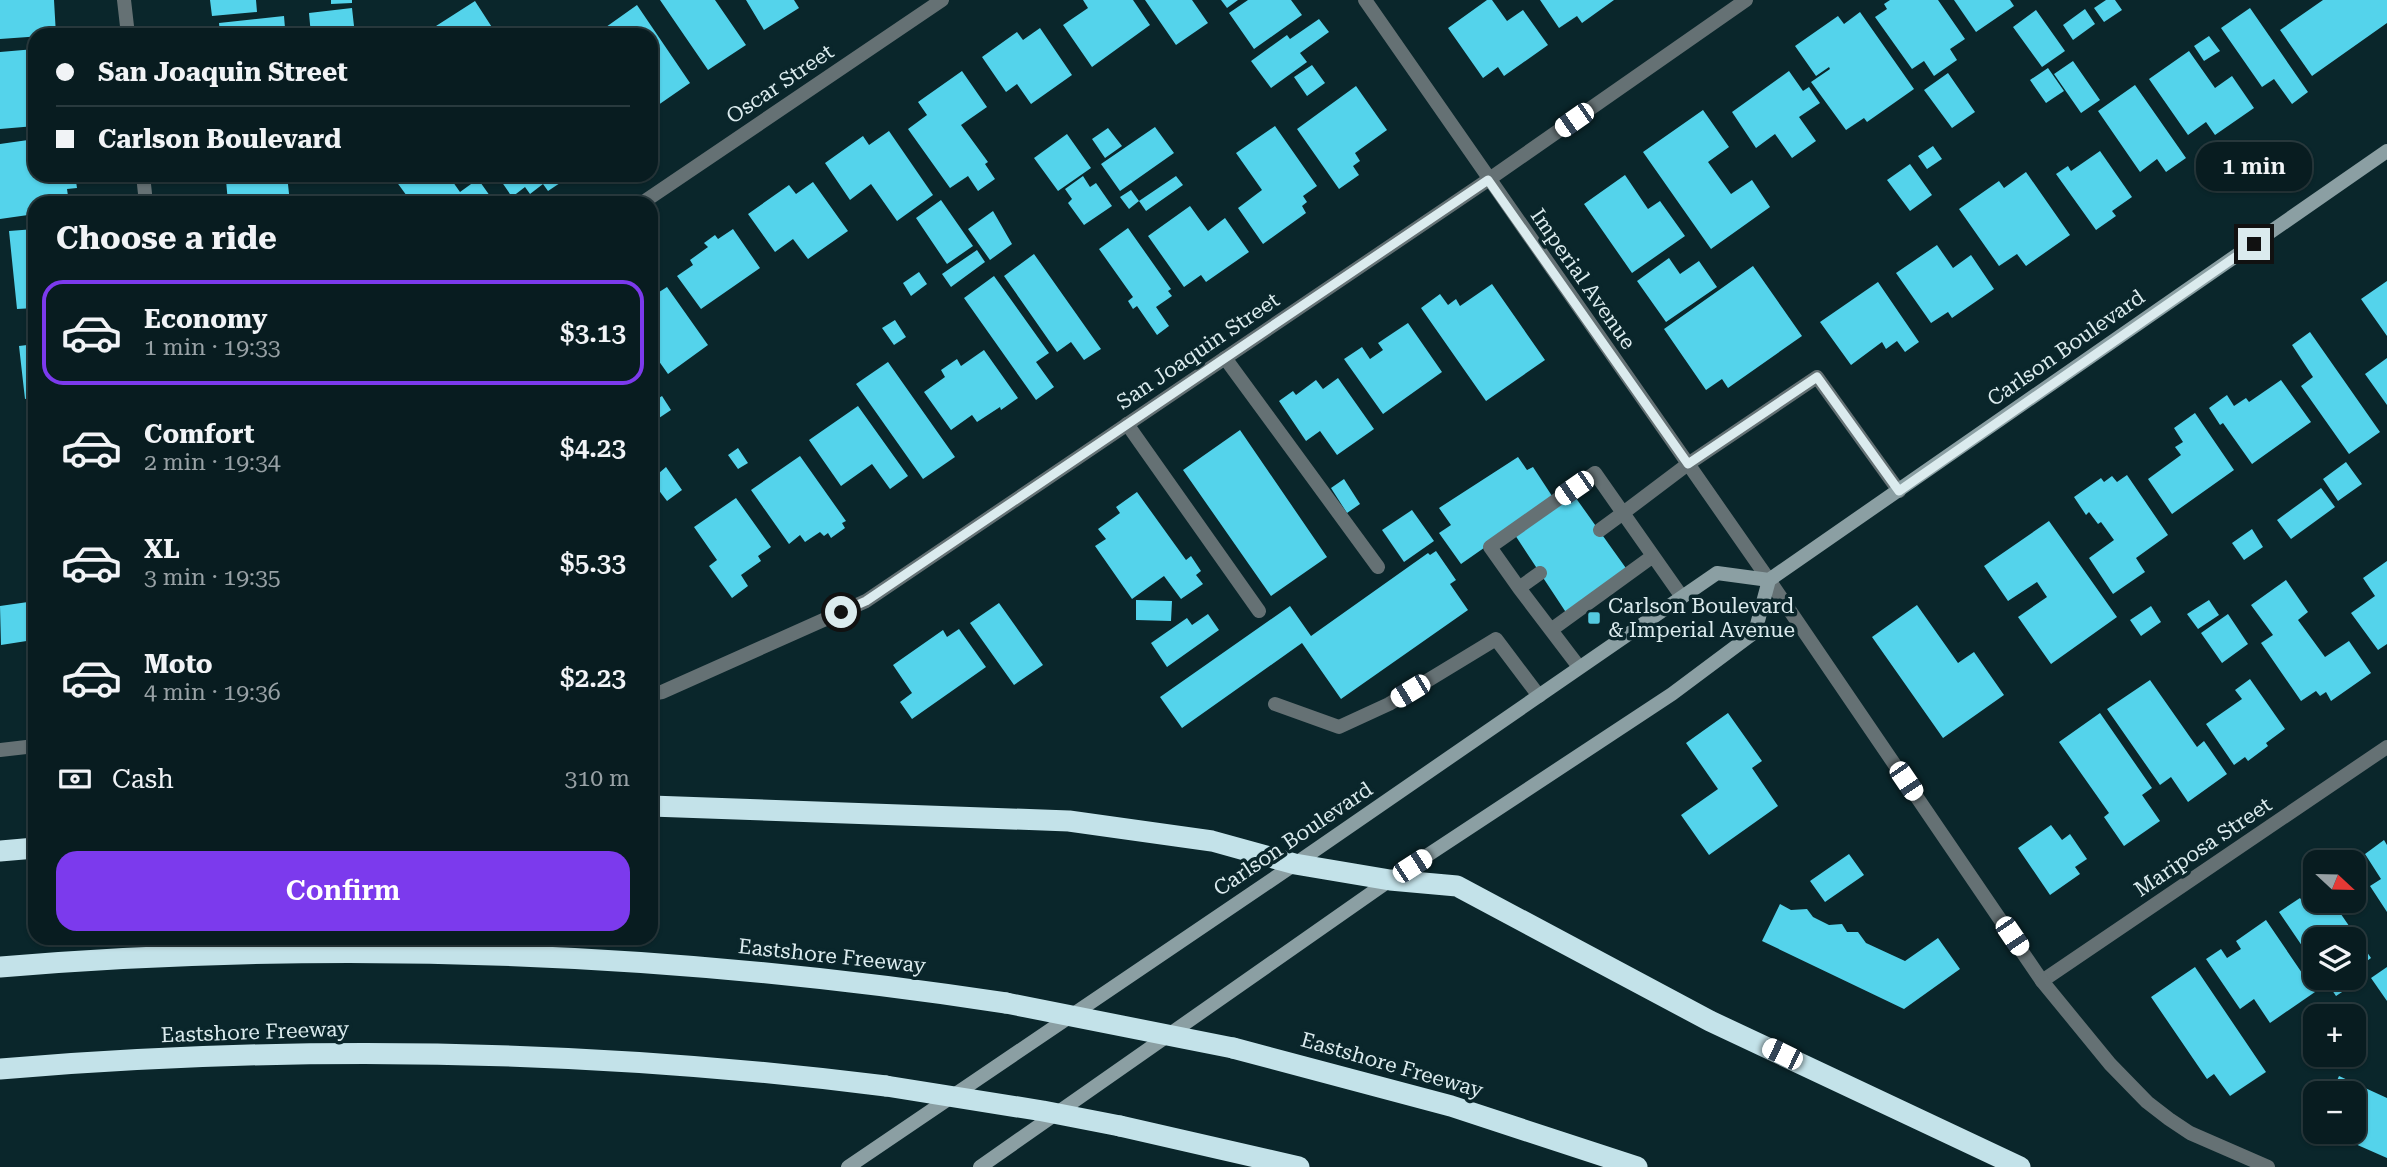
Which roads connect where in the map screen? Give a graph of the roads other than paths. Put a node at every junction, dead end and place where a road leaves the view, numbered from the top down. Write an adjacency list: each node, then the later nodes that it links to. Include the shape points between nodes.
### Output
1 (124, 0): 5 (street)
2 (942, 0): 8 (street, Oscar Street)
3 (1365, 0): 7 (street, Imperial Avenue)
4 (1746, 0): 7 (street, San Joaquin Street)
5 (127, 28)
6 (2387, 151): 12 (main road, Carlson Boulevard)
7 (1488, 180): 9 (street, San Joaquin Street); 11 (street, Imperial Avenue)
8 (652, 196)
9 (1225, 358): 10 (street, San Joaquin Street); 16 (street)
10 (1127, 424): 21 (street); 24 (street, San Joaquin Street, via 866,601)
11 (1688, 464): 12 (street, via 1817,377); 13 (street); 18 (street, Imperial Avenue)
12 (1899, 491): 18 (main road, Carlson Boulevard)
13 (1623, 513): 14 (street); 15 (street); 19 (street, via 1595,473 1490,547)
14 (1600, 530)
15 (1653, 556): 20 (street); 22 (street)
16 (1378, 567)
17 (1539, 573): 19 (street)
18 (1769, 580): 20 (main road, Carlson Boulevard, via 1717,573); 34 (main road, via 1755,632 1672,694); 36 (street, Imperial Avenue)
19 (1519, 587): 22 (street)
20 (1682, 597): 23 (main road, Carlson Boulevard)
21 (1259, 611)
22 (1551, 630): 23 (street)
23 (1579, 667): 25 (main road, Carlson Boulevard)
24 (658, 693)
25 (1539, 696): 26 (street, via 1496,639 1389,704 1339,727); 33 (main road, Carlson Boulevard)
26 (1275, 704)
27 (28, 747): 29 (street)
28 (2387, 747): 36 (street, Mariposa Street)
29 (0, 750)
30 (658, 806): 33 (highway, via 1069,821 1212,841)
31 (28, 849): 32 (highway)
32 (0, 852)
33 (1295, 864): 34 (highway); 38 (main road, Carlson Boulevard)
34 (1390, 880): 39 (main road); 42 (highway, via 1457,886 1710,1021)
35 (0, 967): 41 (highway, Eastshore Freeway, bridge, via 233,954 409,953 584,958 848,981 1006,1003 1233,1048 1451,1106)
36 (2042, 981): 43 (street, Imperial Avenue, via 2147,1102 2190,1133)
37 (0, 1069): 40 (highway, Eastshore Freeway, bridge, via 265,1054 525,1056 703,1066 886,1086 1031,1109)
38 (848, 1167)
39 (980, 1167)
40 (1299, 1167)
41 (1637, 1167)
42 (2020, 1167)
43 (2268, 1167)

